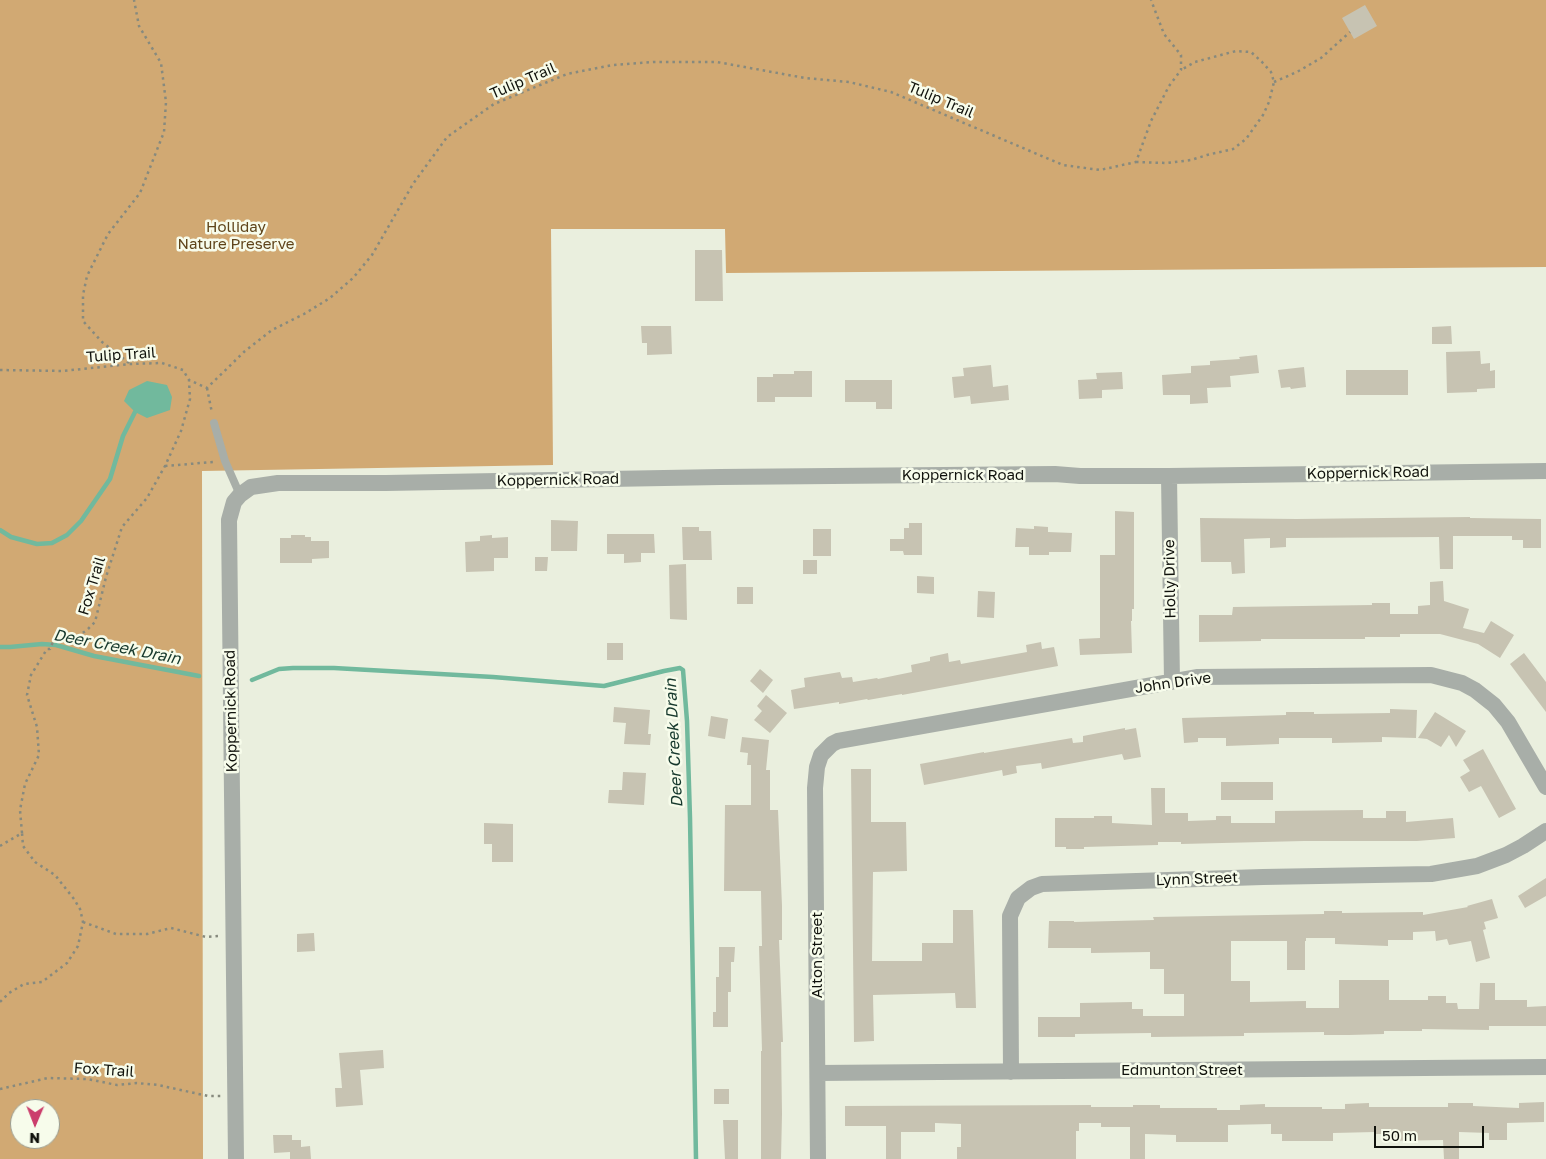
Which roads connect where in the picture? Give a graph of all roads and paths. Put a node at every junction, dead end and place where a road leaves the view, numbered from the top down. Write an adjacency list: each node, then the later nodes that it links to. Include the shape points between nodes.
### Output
1 (134, 0): 7 (path, via 139,26 160,63 166,102 164,132 140,192 108,234 87,276 83,295 83,321 102,342)
2 (1151, 0): 4 (path, via 1164,34 1181,55)
3 (1350, 32): 5 (path, via 1321,58)
4 (1181, 70): 5 (path, via 1195,62 1236,51 1251,52 1271,72); 6 (path, via 1151,121)
5 (1274, 82): 6 (path, Tulip Trail, via 1263,115 1246,139 1233,149 1191,160)
6 (1136, 162): 10 (path, Tulip Trail, via 1100,170 1063,166 891,92 849,82 717,62 613,65 568,74 494,104 447,137 413,184 372,255 353,278 330,298 272,330)
7 (130, 364): 8 (path, Tulip Trail, via 63,371); 9 (path, Tulip Trail, via 162,363 182,370)
8 (0, 370)
9 (189, 380): 10 (path, Tulip Trail); 13 (path, Fox Trail, via 190,399)
10 (207, 388): 11 (path)
11 (214, 423): 12 (lane)
12 (225, 460): 13 (path); 16 (lane)
13 (165, 466): 21 (path, Fox Trail, via 147,498 122,526 95,622 72,640 55,637 31,675 27,695 37,727 39,755 25,784 20,810)
14 (1546, 471): 15 (street, Koppernick Road)
15 (1168, 476): 16 (street, Koppernick Road, via 1054,474 278,483 258,484); 17 (street, Holly Drive)
16 (240, 495): 24 (street, Koppernick Road, via 234,502 229,520)
17 (1172, 682): 18 (street, John Drive, via 846,738); 19 (street, John Drive, via 1212,676 1431,675 1462,683 1494,705 1512,728)
18 (824, 752): 28 (street, Alton Street, via 817,767 815,788)
19 (1546, 786)
20 (1546, 831): 27 (street, Lynn Street, via 1506,855 1477,866 1432,874 1042,884 1031,888 1018,898 1010,916)
21 (22, 834): 22 (path); 23 (path, Fox Trail, via 23,846 35,862 55,875 74,899)
22 (0, 846)
23 (83, 922): 24 (path, via 116,934 147,934 171,928 206,937); 25 (path, via 78,946 67,963 42,982 24,984)
24 (233, 936): 30 (street, Koppernick Road)
25 (0, 1002)
26 (1546, 1067): 27 (street, Edmunton Street)
27 (1012, 1072): 28 (street, Edmunton Street)
28 (818, 1073): 32 (street, Alton Street)
29 (0, 1089): 30 (path, Fox Trail, via 48,1078 87,1079 117,1085 158,1085 208,1096)
30 (236, 1097): 31 (street, Koppernick Road)
31 (236, 1159)
32 (818, 1159)

